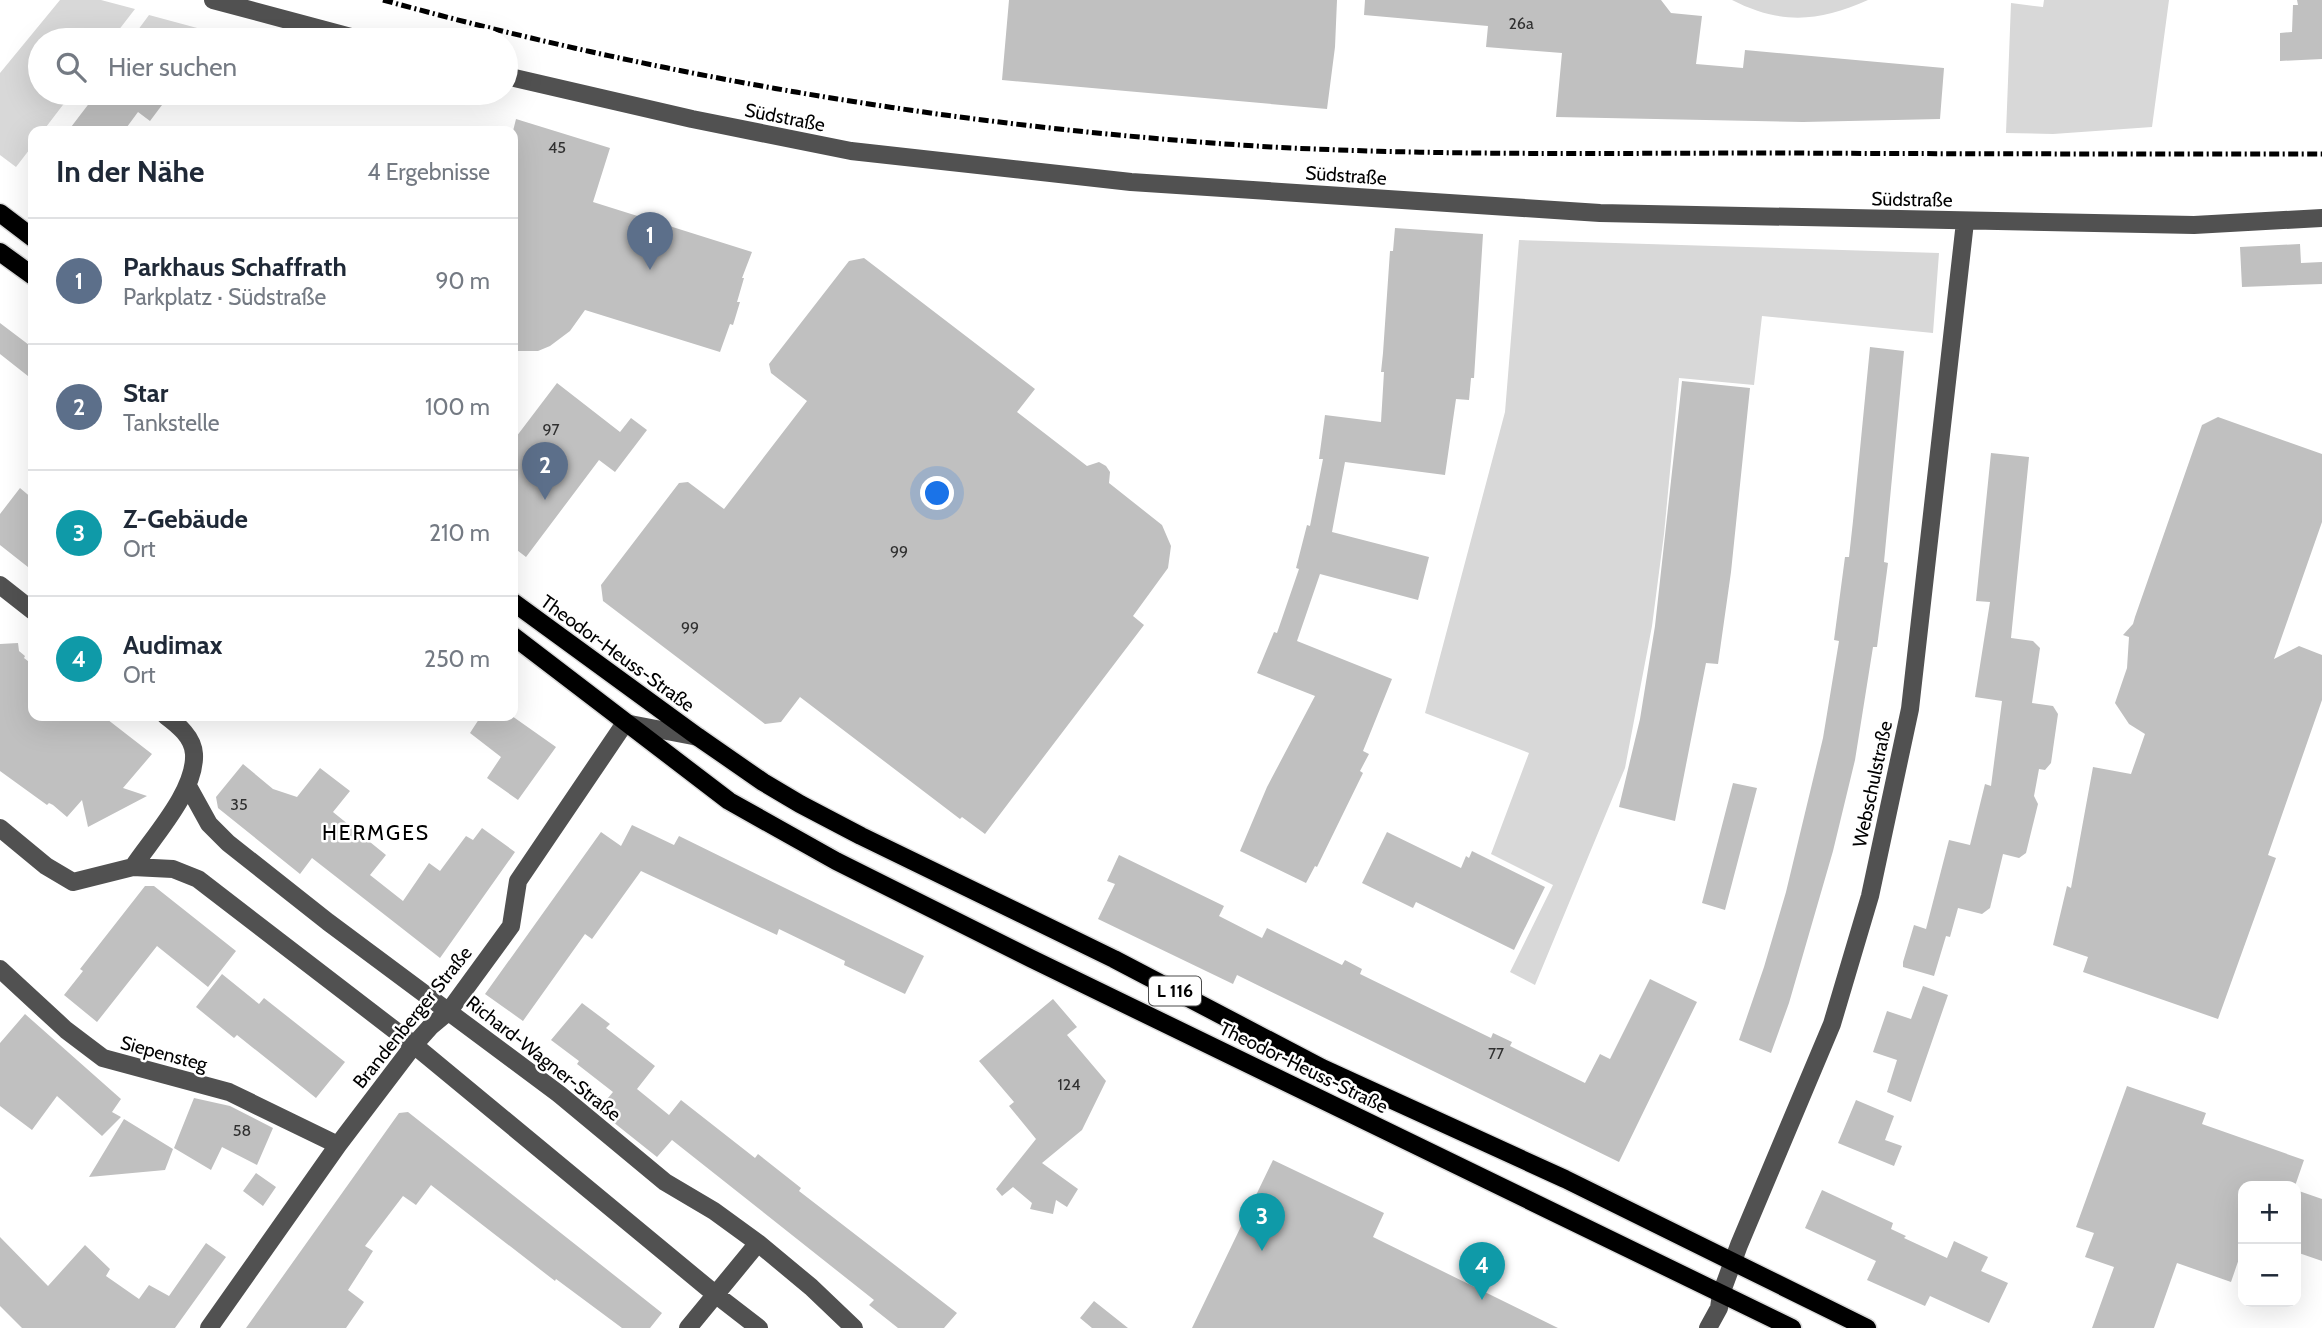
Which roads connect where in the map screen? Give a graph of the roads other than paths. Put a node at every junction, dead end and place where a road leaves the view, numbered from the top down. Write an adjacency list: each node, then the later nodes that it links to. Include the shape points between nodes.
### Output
1 (214, 0): 2 (street)
2 (318, 28)
3 (518, 79): 6 (street, Südstraße, via 851,151 1130,182 1600,213)
4 (0, 213): 7 (main road)
5 (2322, 218): 6 (street, Südstraße, via 2194,225)
6 (1965, 222): 25 (street, Webschulstraße, via 1910,709 1872,883 1832,1024)
7 (28, 234)
8 (0, 251): 9 (main road)
9 (28, 272)
10 (0, 585): 12 (street)
11 (518, 606): 16 (main road, Theodor-Heuss-Straße / L 116)
12 (28, 607)
13 (518, 640): 15 (main road, Theodor-Heuss-Straße / L 116)
14 (172, 721): 17 (street, via 184,730 194,752)
15 (625, 723): 16 (street, Theodor-Heuss-Straße); 21 (street, Brandenberger Straße, via 518,881 511,926); 27 (main road, Theodor-Heuss-Straße / L 116, via 729,801 836,861)
16 (698, 737): 25 (main road, Theodor-Heuss-Straße / L 116, via 763,782 861,836 1114,959 1322,1068 1566,1179)
17 (188, 786): 19 (street); 21 (street, Richard-Wagner-Straße, via 209,824 228,843)
18 (0, 828): 19 (street, via 73,882)
19 (133, 867): 22 (street, via 173,869 198,879)
20 (0, 970): 23 (street, Siepensteg, via 103,1058 229,1092)
21 (449, 1012): 22 (street, Brandenberger Straße); 24 (street, Richard-Wagner-Straße, via 559,1094 665,1182)
22 (414, 1045): 23 (street, Brandenberger Straße); 26 (street)
23 (338, 1145): 28 (street, Brandenberger Straße)
24 (758, 1244): 26 (street); 31 (street, Richard-Wagner-Straße)
25 (1732, 1262): 27 (street, Webschulstraße); 34 (main road, Theodor-Heuss-Straße / L 116)
26 (715, 1294): 29 (street); 30 (street)
27 (1720, 1301): 32 (street, Webschulstraße); 33 (main road, Theodor-Heuss-Straße / L 116)
28 (209, 1328)
29 (688, 1328)
30 (760, 1328)
31 (854, 1328)
32 (1709, 1328)
33 (1792, 1328)
34 (1867, 1328)

